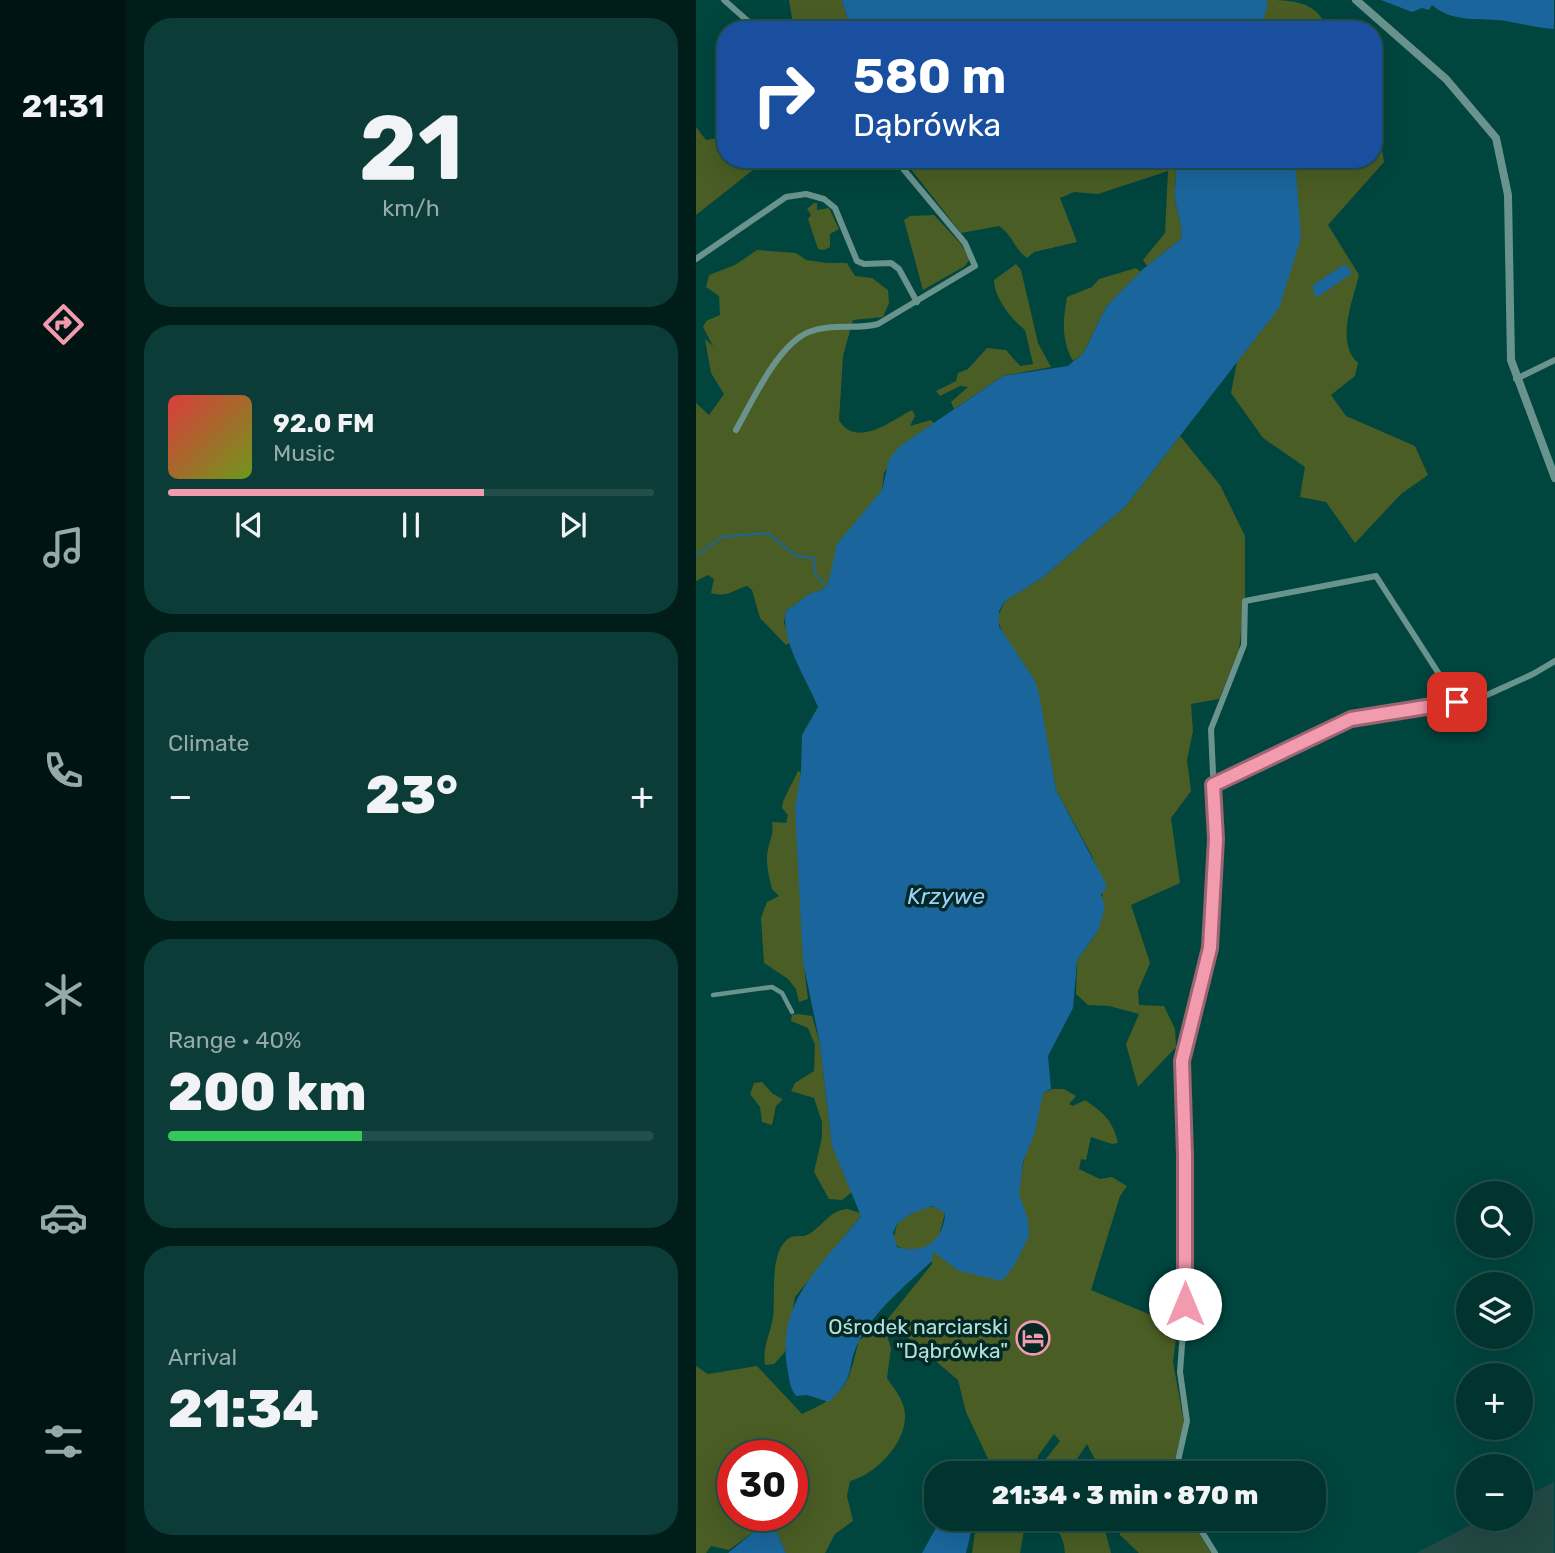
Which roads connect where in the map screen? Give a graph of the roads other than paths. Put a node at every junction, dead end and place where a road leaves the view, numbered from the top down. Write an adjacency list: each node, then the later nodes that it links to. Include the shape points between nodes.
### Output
1 (724, 0): 3 (street)
2 (1356, 0): 4 (street)
3 (748, 21)
4 (1380, 21)
5 (1382, 23): 10 (street, via 1446,79 1496,138 1508,195)
6 (902, 168): 8 (street, via 965,243 975,266)
7 (696, 259): 8 (street, via 786,197 806,194 835,208 857,261 891,262)
8 (917, 302): 11 (street, via 878,324 808,332 792,343)
9 (1555, 360): 10 (street)
10 (1516, 379): 12 (street)
11 (736, 430)
12 (1555, 478)
13 (1555, 661): 14 (street, via 1494,693)
14 (1457, 702): 15 (street, via 1351,719); 15 (street, via 1376,576 1246,601 1244,645 1211,729)
15 (1213, 785): 18 (street, via 1216,839 1210,948 1182,1061 1185,1304 1180,1372 1187,1420)
16 (713, 995): 17 (street, via 772,987 782,993)
17 (792, 1012)
18 (1178, 1461)
19 (1201, 1531): 20 (street)
20 (1215, 1553)

